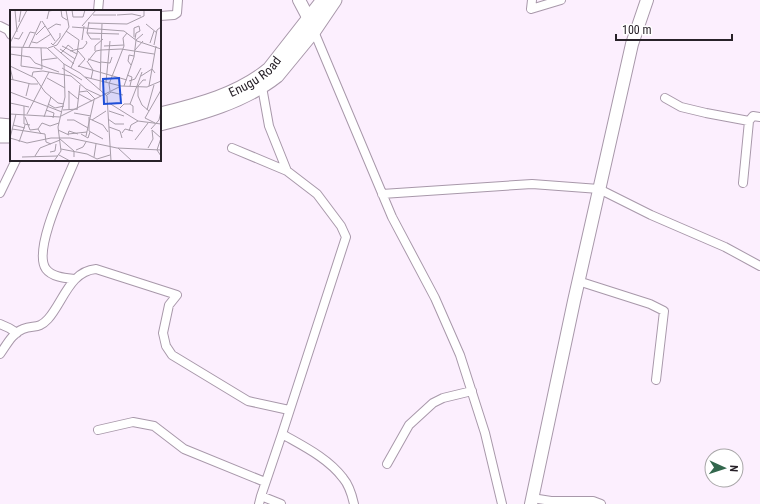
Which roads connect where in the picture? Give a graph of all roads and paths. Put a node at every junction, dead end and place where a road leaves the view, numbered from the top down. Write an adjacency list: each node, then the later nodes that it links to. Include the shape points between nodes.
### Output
1 (99, 0): 9 (street)
2 (178, 0): 10 (street, via 177,13)
3 (299, 0): 11 (main road)
4 (323, 0): 11 (main road, Enugu Road)
5 (335, 0): 11 (main road)
6 (532, 0): 7 (street, via 531,9)
7 (561, 0)
8 (647, 0): 27 (main road, via 632,44)
9 (98, 10)
10 (161, 16)
11 (311, 25): 14 (main road, via 277,76); 16 (main road, Enugu Road, via 269,69 248,84 224,95); 29 (street)
12 (0, 26): 13 (street)
13 (10, 33)
14 (262, 86): 19 (main road, via 227,104); 25 (street, via 269,126)
15 (665, 98): 18 (street, via 681,107)
16 (161, 114)
17 (760, 117): 18 (street, via 753,116)
18 (749, 121): 26 (street)
19 (161, 124)
20 (0, 125): 21 (main road)
21 (10, 126)
22 (232, 148): 25 (street)
23 (16, 161): 28 (street)
24 (75, 161): 31 (street, via 47,230 43,261 46,269 59,277)
25 (287, 171): 38 (street, via 317,194 341,226 346,237)
26 (743, 183)
27 (599, 189): 29 (street, via 532,184); 30 (street, via 725,247); 32 (main road)
28 (0, 193)
29 (382, 194): 37 (street, via 434,298 460,355)
30 (760, 266)
31 (74, 279): 34 (street, via 44,324); 38 (street, via 91,269 96,269 177,295 170,305 162,333 172,355 248,401)
32 (578, 281): 36 (street, via 664,311); 44 (main road)
33 (0, 324): 34 (street)
34 (17, 333): 35 (street)
35 (0, 354)
36 (656, 380)
37 (472, 391): 41 (street, via 433,403 409,425); 47 (street)
38 (289, 410): 40 (street)
39 (98, 430): 42 (street, via 133,422 154,426 184,449)
40 (282, 434): 42 (street); 46 (street, via 313,451 336,470 344,479)
41 (387, 464)
42 (265, 482): 43 (street)
43 (260, 500): 45 (street)
44 (532, 501): 48 (street, via 593,501)
45 (281, 504)
46 (354, 504)
47 (502, 504)
48 (601, 504)

